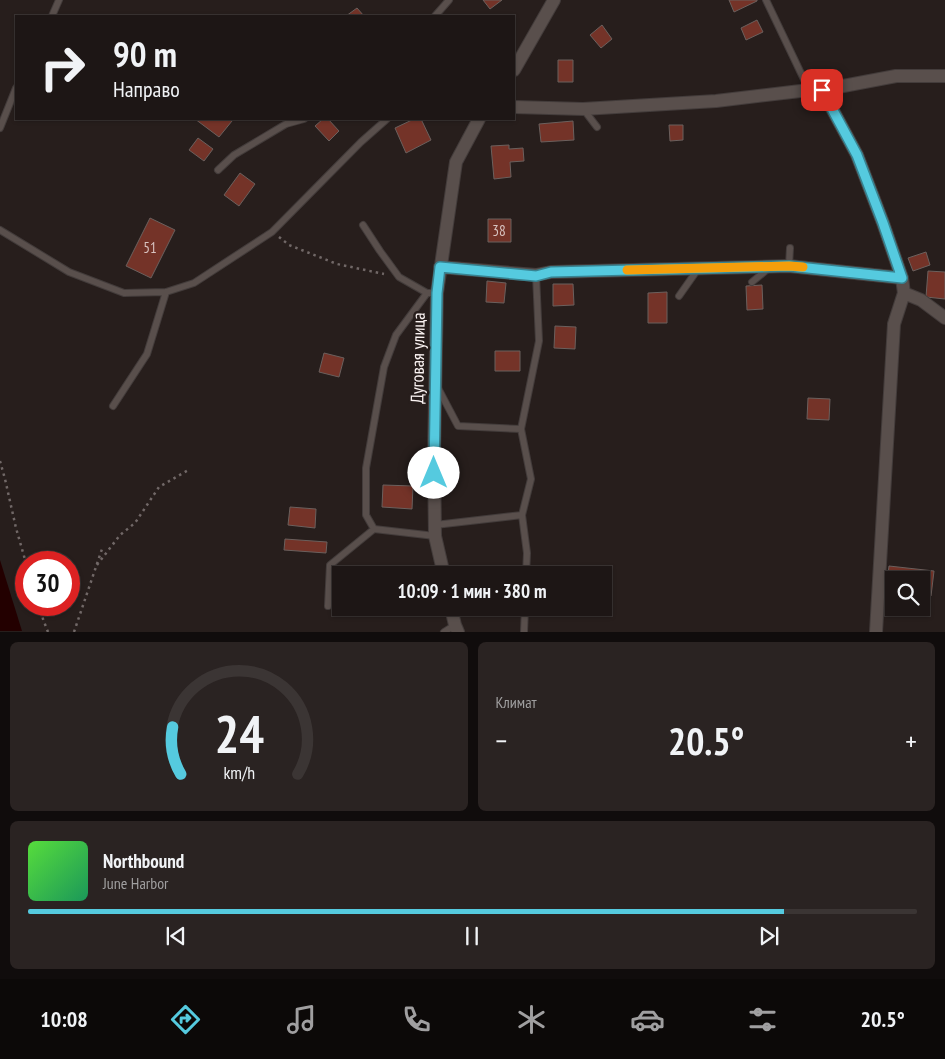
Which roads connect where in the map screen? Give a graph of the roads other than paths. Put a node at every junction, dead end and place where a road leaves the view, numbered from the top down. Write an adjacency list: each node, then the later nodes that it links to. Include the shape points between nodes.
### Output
1 (59, 0): 5 (lane)
2 (449, 0): 6 (lane)
3 (554, 0): 7 (street)
4 (766, 0): 10 (lane)
5 (52, 15)
6 (436, 15)
7 (515, 68)
8 (945, 76): 10 (street, via 896,76)
9 (15, 90): 17 (lane)
10 (816, 90): 12 (street, via 716,101); 27 (street, via 857,155)
11 (515, 107): 12 (street)
12 (583, 109): 16 (lane)
13 (300, 120): 18 (lane, via 286,124 234,155)
14 (386, 120): 29 (lane, via 272,232 194,283)
15 (478, 120): 23 (street, Дуговая улица, via 456,162)
16 (597, 126)
17 (0, 128)
18 (218, 170)
19 (363, 225): 30 (lane, via 400,277)
20 (0, 230): 29 (lane, via 69,272 124,293)
21 (790, 248): 22 (lane)
22 (789, 266): 24 (street); 27 (street)
23 (440, 267): 26 (street); 30 (street, Дуговая улица)
24 (770, 267): 25 (street); 28 (lane)
25 (698, 269): 26 (street, via 551,272); 32 (lane)
26 (536, 276): 36 (lane, via 538,341)
27 (902, 278): 31 (street)
28 (752, 282)
29 (166, 292): 35 (lane, via 147,354)
30 (432, 293): 34 (street, Дуговая улица); 38 (lane, via 396,335 384,367 366,468 366,515)
31 (904, 293): 33 (street, via 921,300); 47 (street, via 894,324)
32 (679, 296)
33 (945, 318)
34 (436, 383): 36 (lane, via 458,426); 39 (street, Дуговая улица)
35 (113, 406)
36 (521, 429): 37 (lane, via 531,479)
37 (522, 515): 39 (lane); 41 (lane)
38 (374, 529): 39 (lane); 42 (lane, via 330,566)
39 (435, 530): 40 (street, Дуговая улица)
40 (442, 566)
41 (526, 566)
42 (328, 606)
43 (451, 616): 45 (street)
44 (525, 616): 46 (lane)
45 (452, 629)
46 (524, 632)
47 (876, 632)

